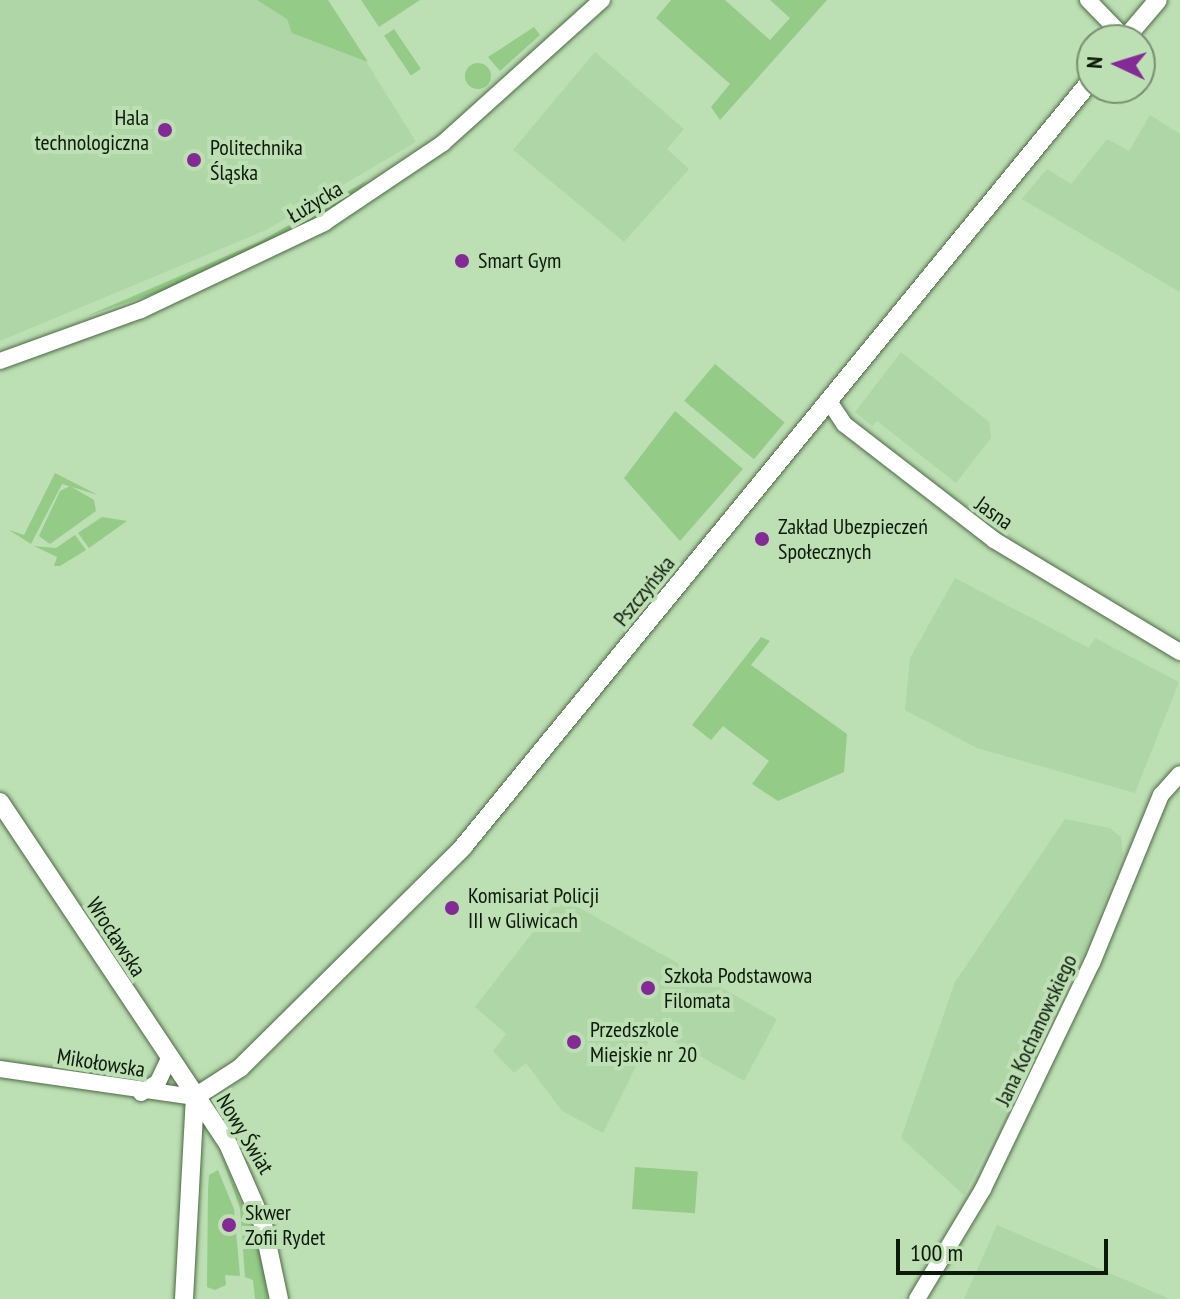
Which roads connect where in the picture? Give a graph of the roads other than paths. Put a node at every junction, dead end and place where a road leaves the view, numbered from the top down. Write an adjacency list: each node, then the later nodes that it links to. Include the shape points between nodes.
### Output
1 (602, 0): 7 (street, Łużycka, via 443,143 324,223 141,310)
2 (1088, 0): 4 (street)
3 (1158, 0): 5 (main road)
4 (1111, 24)
5 (1138, 24)
6 (1076, 98): 8 (main road, Pszczyńska)
7 (0, 361)
8 (828, 400): 9 (street, Jasna, via 844,424 984,533); 15 (main road, Pszczyńska, via 463,847 240,1068)
9 (1180, 649)
10 (1180, 774): 18 (street, Jana Kochanowskiego, via 1161,795 1092,963 983,1189)
11 (0, 802): 12 (main road, Wrocławska)
12 (168, 1061): 14 (street, via 158,1082); 15 (main road, Wrocławska)
13 (0, 1069): 14 (street, Mikołowska)
14 (141, 1093): 15 (street, Mikołowska)
15 (195, 1097): 16 (main road, Nowy Świat); 17 (main road, Nowy Świat, via 250,1187)
16 (184, 1299)
17 (279, 1299)
18 (917, 1299)

